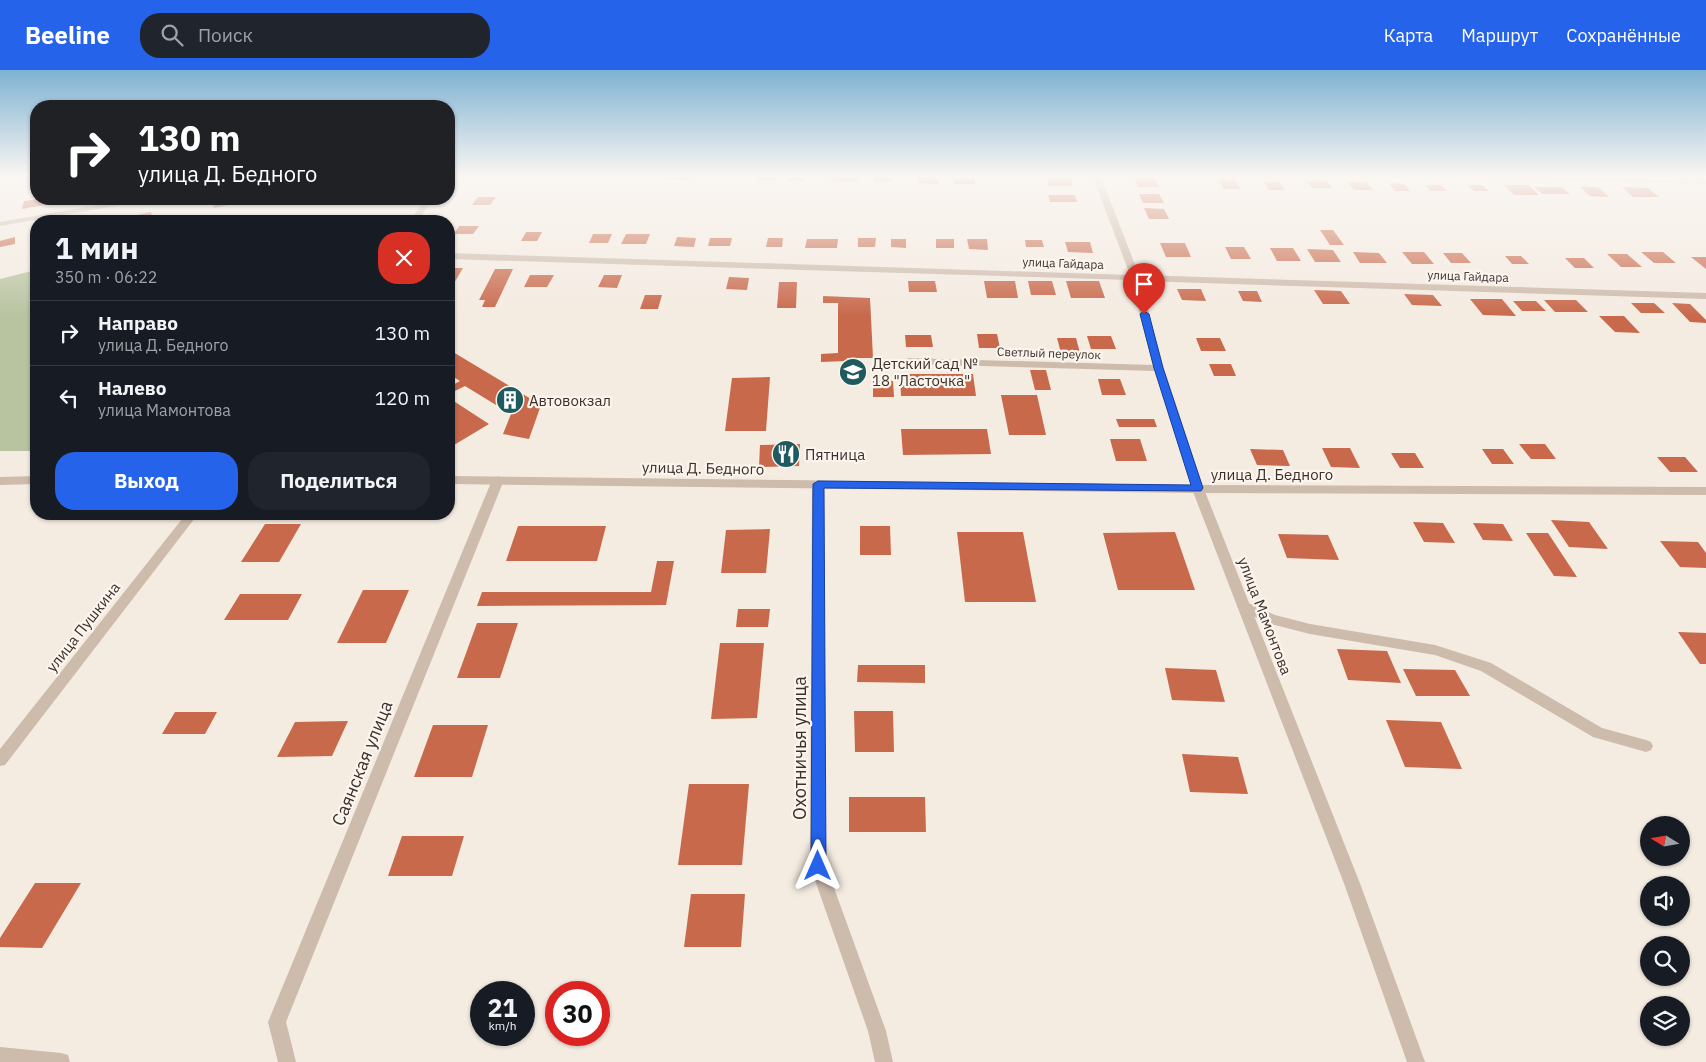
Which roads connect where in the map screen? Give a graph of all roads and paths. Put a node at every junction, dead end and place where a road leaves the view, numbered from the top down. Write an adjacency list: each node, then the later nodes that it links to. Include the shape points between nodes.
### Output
1 (1115, 223): 3 (street, улица Мамонтова)
2 (455, 256): 3 (street, улица Гайдара)
3 (1135, 277): 4 (street, улица Гайдара); 6 (street, улица Мамонтова)
4 (1706, 296)
5 (908, 361): 6 (street, Светлый переулок)
6 (1159, 368): 12 (street, улица Мамонтова)
7 (30, 480): 10 (street)
8 (455, 480): 9 (street, улица Д. Бедного)
9 (498, 480): 11 (street, улица Д. Бедного); 20 (street, Саянская улица, via 277,1022)
10 (0, 481)
11 (818, 484): 12 (street, улица Д. Бедного); 21 (street, Охотничья улица, via 818,866 877,1031)
12 (1198, 488): 13 (street, улица Д. Бедного); 15 (street, улица Мамонтова)
13 (1706, 491)
14 (187, 520): 17 (street, улица Пушкина)
15 (1244, 606): 16 (street, via 1310,629 1435,650 1486,667 1598,733); 22 (street, улица Мамонтова, via 1353,886)
16 (1646, 746)
17 (0, 760)
18 (0, 1056): 19 (street)
19 (61, 1062)
20 (287, 1062)
21 (884, 1062)
22 (1416, 1062)

